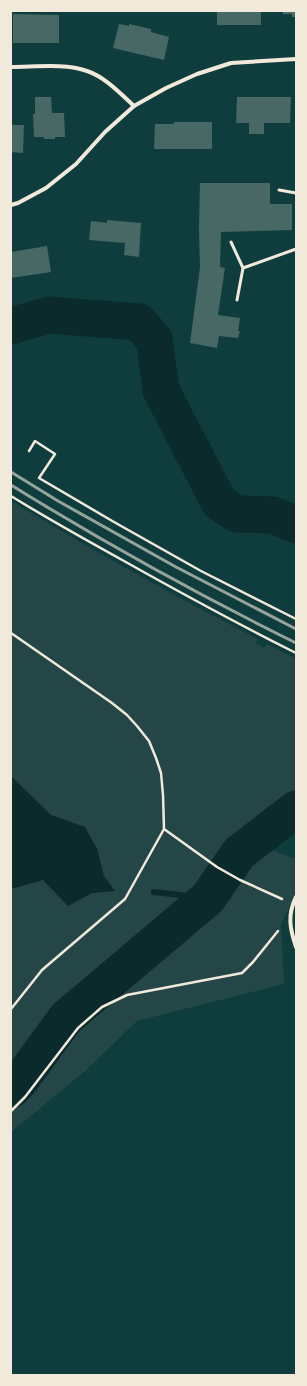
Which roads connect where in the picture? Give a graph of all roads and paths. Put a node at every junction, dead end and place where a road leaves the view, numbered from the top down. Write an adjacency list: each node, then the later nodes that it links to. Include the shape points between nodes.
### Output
1 (296, 60): 3 (street, via 232,63 197,74)
2 (11, 67): 3 (street, via 73,67 89,71)
3 (134, 106): 6 (street, via 105,132 76,164 46,188)
4 (279, 190): 5 (lane)
5 (296, 193)
6 (11, 205)
7 (231, 242): 9 (lane)
8 (296, 249): 9 (lane)
9 (243, 268): 10 (lane)
10 (237, 300)
11 (29, 451): 13 (path, via 35,441 55,454 39,478 201,571)
12 (11, 496): 15 (path, via 196,601)
13 (296, 619)
14 (11, 633): 16 (path, via 112,703 127,715 149,741 161,773)
15 (296, 652)
16 (164, 829): 18 (path, via 217,867); 21 (path, via 125,899 42,970)
17 (296, 897): 18 (street)
18 (293, 904): 19 (street)
19 (290, 917): 20 (street, via 290,931); 22 (path, via 242,973 127,995 102,1007 78,1028 26,1097)
20 (296, 947)
21 (11, 1009)
22 (11, 1111)

